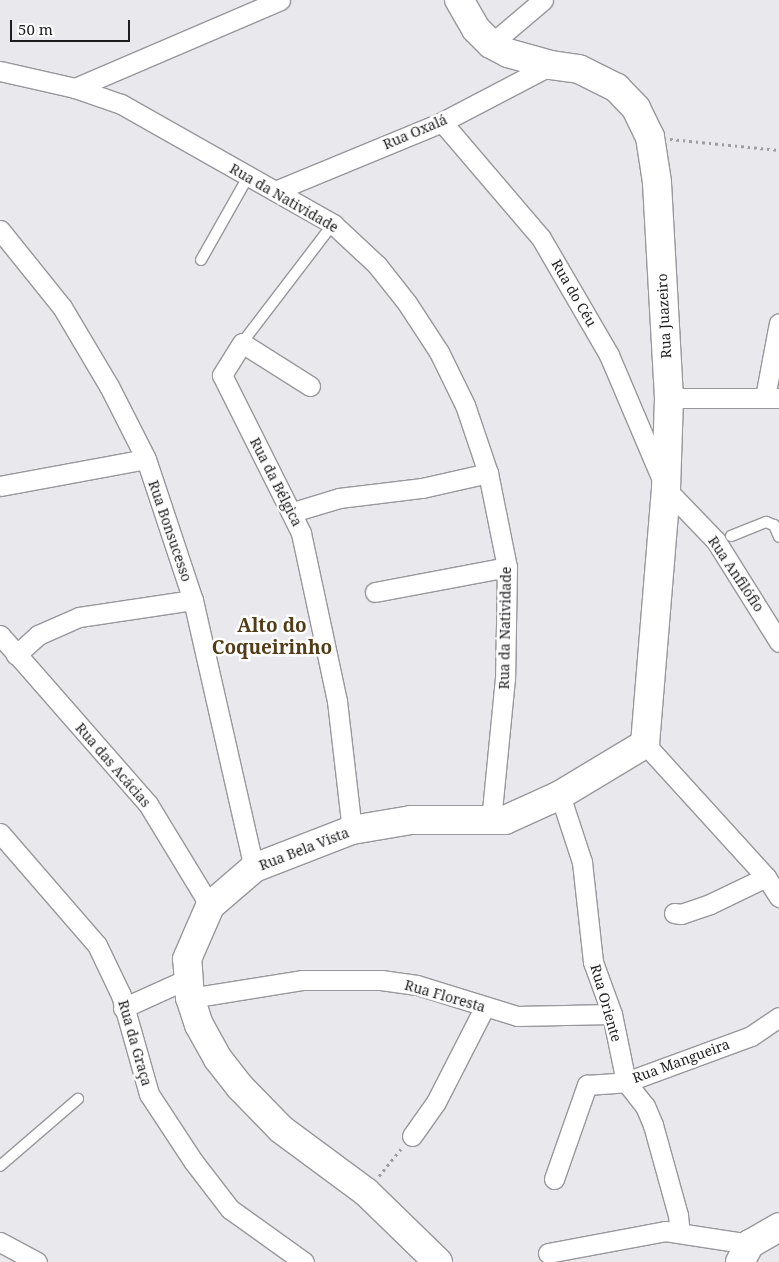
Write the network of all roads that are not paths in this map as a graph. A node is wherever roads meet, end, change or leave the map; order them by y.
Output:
1 (280, 0) edge
2 (459, 0) edge
3 (543, 0) edge
4 (249, 5) edge
5 (491, 44) junction
6 (551, 65) junction
7 (0, 71) edge
8 (75, 88) junction
9 (442, 122) junction
10 (248, 177) junction
11 (275, 191) junction
12 (333, 224) junction
13 (0, 230) edge
14 (201, 260) dead end
15 (779, 323) edge
16 (242, 343) junction
17 (310, 386) dead end
18 (669, 398) junction
19 (772, 398) edge
20 (146, 459) junction
21 (488, 473) junction
22 (0, 486) edge
23 (666, 489) junction
24 (294, 512) junction
25 (724, 538) junction
26 (779, 538) edge
27 (507, 567) junction
28 (375, 592) dead end
29 (193, 600) junction
30 (0, 634) edge
31 (779, 642) edge
32 (16, 655) junction
33 (645, 744) junction
34 (560, 795) junction
35 (491, 821) junction
36 (352, 830) junction
37 (0, 833) edge
38 (254, 868) junction
39 (766, 877) junction
40 (779, 897) edge
41 (210, 906) junction
42 (674, 913) dead end
43 (189, 988) junction
44 (124, 1008) junction
45 (484, 1008) junction
46 (612, 1014) junction
47 (779, 1017) edge
48 (626, 1082) junction
49 (78, 1099) dead end
50 (412, 1136) road end
51 (0, 1166) edge
52 (554, 1179) dead end
53 (779, 1226) edge
54 (680, 1233) junction
55 (0, 1242) edge
56 (548, 1253) dead end
57 (745, 1253) edge
58 (37, 1262) edge
59 (304, 1262) edge
60 (438, 1262) edge

1 - 4 street
2 - 5 main road, Rua Juazeiro
3 - 5 street
4 - 8 street
5 - 6 main road, Rua Juazeiro
6 - 9 street, Rua Oxalá
6 - 18 main road, Rua Juazeiro
7 - 8 street, Rua da Natividade
8 - 10 street, Rua da Natividade
9 - 11 street, Rua Oxalá
9 - 23 street, Rua do Céu
10 - 11 street, Rua da Natividade
10 - 14 lane
11 - 12 street, Rua da Natividade
12 - 16 lane
12 - 21 street, Rua da Natividade
13 - 20 street, Rua Bonsucesso
15 - 19 street
16 - 17 street
16 - 24 street, Rua da Bélgica
18 - 19 street
18 - 23 main road, Rua Juazeiro
20 - 22 street
20 - 29 street, Rua Bonsucesso
21 - 24 street
21 - 27 street, Rua da Natividade
23 - 25 street, Rua Anfilófio
23 - 33 main road, Rua Juazeiro
24 - 36 street, Rua da Bélgica
25 - 26 lane
25 - 31 street, Rua Anfilófio
27 - 28 street
27 - 35 street, Rua da Natividade
29 - 32 street
29 - 38 street, Rua Bonsucesso
30 - 32 street, Rua das Acácias
32 - 41 street, Rua das Acácias
33 - 34 main road, Rua Bela Vista
33 - 39 street
34 - 35 main road, Rua Bela Vista
34 - 46 street, Rua Oriente
35 - 36 main road, Rua Bela Vista
36 - 38 main road, Rua Bela Vista
37 - 44 street, Rua da Graça
38 - 41 main road, Rua Bela Vista
39 - 40 street
39 - 42 street
41 - 43 main road, Rua Bela Vista
43 - 44 street, Rua Floresta
43 - 45 street, Rua Floresta
43 - 60 main road, Rua Bela Vista
44 - 59 street, Rua da Graça
45 - 46 street, Rua Floresta
45 - 50 street
46 - 48 street, Rua Oriente
47 - 48 street, Rua Mangueira
48 - 52 street, Rua Mangueira
48 - 54 street, Rua Oriente
49 - 51 lane
53 - 57 main road
54 - 56 street
54 - 57 street
55 - 58 street

